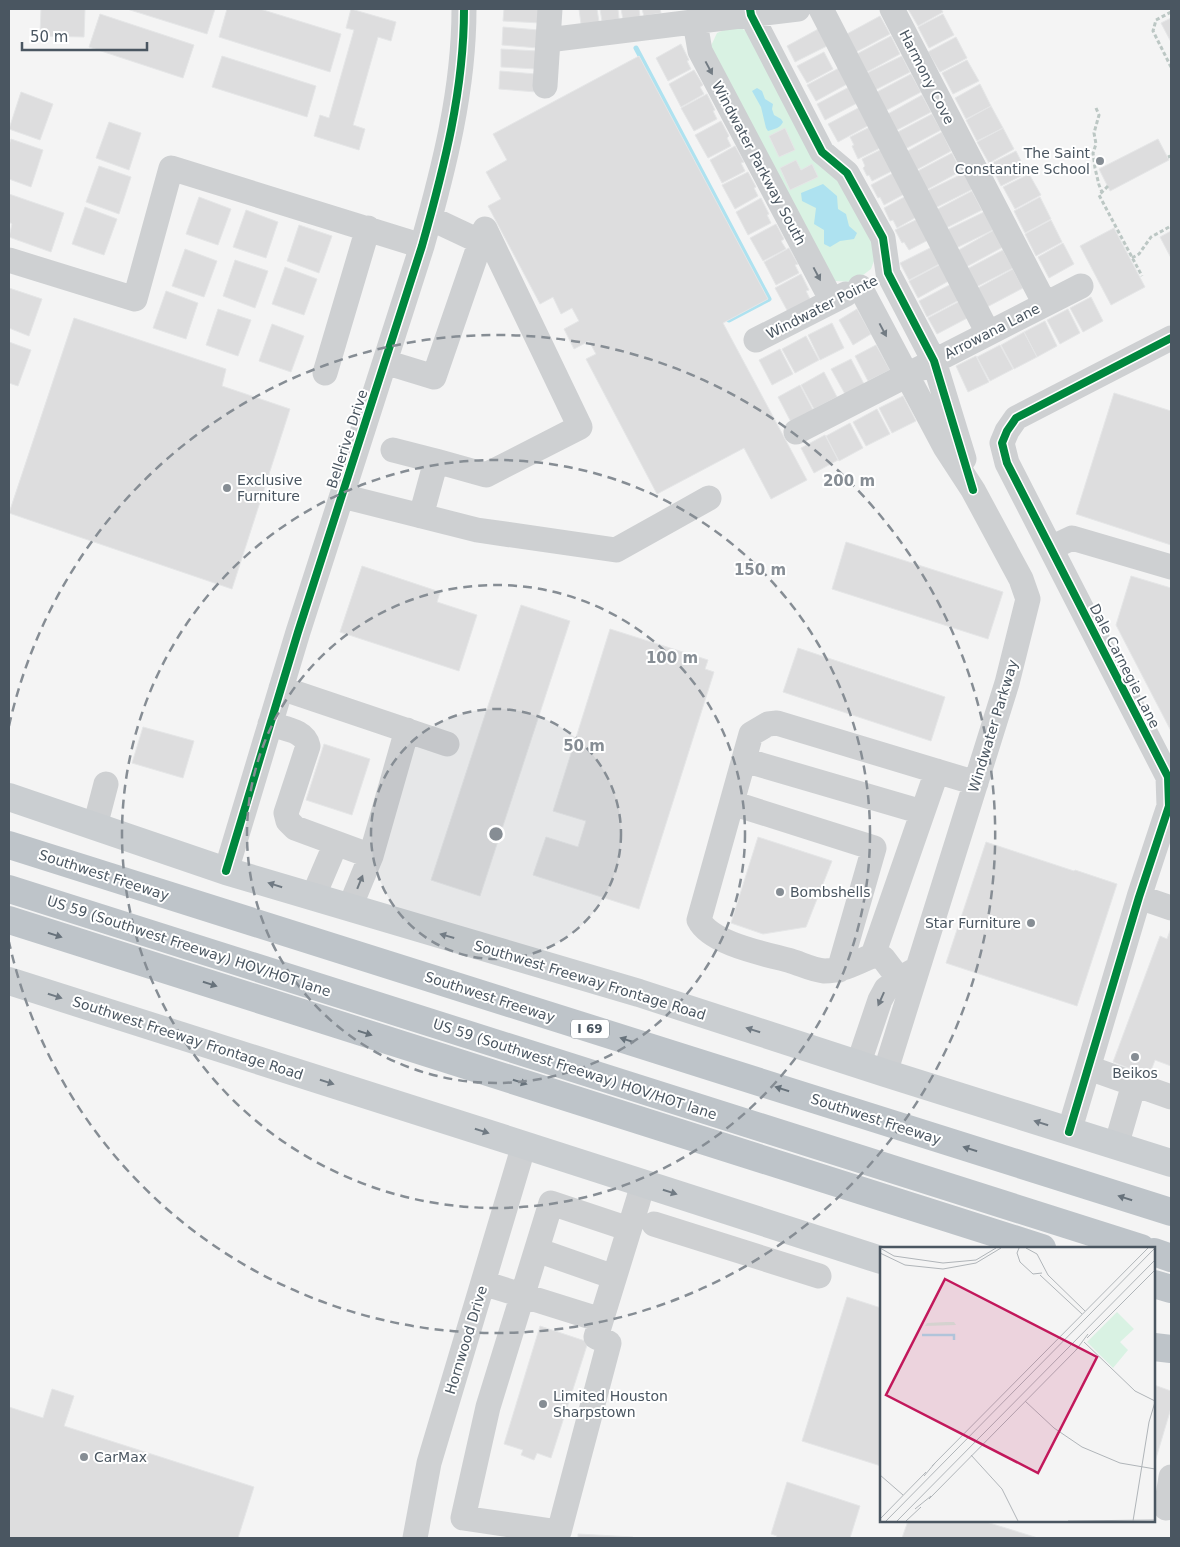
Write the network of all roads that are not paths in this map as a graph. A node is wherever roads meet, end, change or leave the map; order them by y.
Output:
1 (464, 9) edge
2 (550, 9) edge
3 (798, 9) edge
4 (821, 9) edge
5 (892, 9) edge
6 (751, 12) edge
7 (726, 13) edge
8 (695, 22) junction
9 (548, 40) junction
10 (545, 86) dead end
11 (430, 218) junction
12 (368, 228) junction
13 (481, 242) junction
14 (422, 246) junction
15 (9, 260) edge
16 (888, 273) junction
17 (1081, 286) dead end
18 (860, 287) junction
19 (832, 302) junction
20 (1045, 304) junction
21 (988, 333) junction
22 (1171, 338) edge
23 (756, 340) dead end
24 (934, 361) junction
25 (384, 362) junction
26 (325, 373) dead end
27 (906, 375) junction
28 (796, 432) dead end
29 (393, 450) dead end
30 (436, 461) junction
31 (973, 490) junction
32 (342, 496) junction
33 (709, 498) dead end
34 (421, 516) junction
35 (1051, 548) junction
36 (1171, 567) edge
37 (281, 688) junction
38 (270, 724) junction
39 (407, 730) junction
40 (447, 744) dead end
41 (744, 760) junction
42 (937, 771) junction
43 (976, 783) junction
44 (106, 784) dead end
45 (9, 797) edge
46 (732, 803) junction
47 (922, 812) junction
48 (95, 826) junction
49 (336, 843) junction
50 (9, 845) edge
51 (371, 856) junction
52 (226, 871) junction
53 (9, 889) edge
54 (313, 897) junction
55 (1139, 897) junction
56 (350, 907) junction
57 (1171, 908) edge
58 (9, 920) edge
59 (873, 955) junction
60 (839, 970) junction
61 (908, 974) junction
62 (9, 982) edge
63 (858, 1065) junction
64 (1089, 1068) junction
65 (885, 1074) junction
66 (1134, 1084) junction
67 (1171, 1097) edge
68 (1069, 1132) junction
69 (524, 1144) junction
70 (1116, 1146) junction
71 (1171, 1163) edge
72 (643, 1183) junction
73 (1171, 1212) edge
74 (654, 1224) dead end
75 (629, 1229) junction
76 (1039, 1247) edge
77 (1138, 1247) edge
78 (537, 1250) junction
79 (1155, 1252) edge
80 (1171, 1258) edge
81 (880, 1260) edge
82 (819, 1276) dead end
83 (614, 1277) junction
84 (483, 1282) junction
85 (1155, 1284) edge
86 (1171, 1289) edge
87 (522, 1295) junction
88 (601, 1320) junction
89 (1155, 1348) edge
90 (1155, 1348) edge
91 (1171, 1350) edge
92 (1171, 1354) edge
93 (1171, 1477) edge
94 (1164, 1509) edge
95 (416, 1538) edge

1 - 11 street, Bellerive Drive
2 - 9 street
3 - 6 street
4 - 21 street
5 - 20 street, Harmony Cove
6 - 7 street
6 - 16 street, Windwater Parkway
7 - 8 street
8 - 9 street
8 -> 19 street, Windwater Parkway South
9 - 10 street
11 - 13 street
11 - 14 street, Bellerive Drive
12 - 14 street
12 - 15 street
12 - 26 street
13 - 25 street
13 - 30 street
14 - 25 street, Bellerive Drive
16 - 18 street, Windwater Pointe
16 - 24 street, Windwater Parkway
17 - 20 street, Arrowana Lane
18 - 19 street, Windwater Pointe
18 -> 27 street, Windwater Parkway
19 - 23 street, Windwater Pointe
20 - 21 street, Arrowana Lane
21 - 24 street, Arrowana Lane
22 - 35 street, Dale Carnegie Lane
24 - 27 street, Arrowana Lane
24 - 31 street, Windwater Parkway
25 - 32 street, Bellerive Drive
27 - 28 street, Arrowana Lane
27 - 31 street, Windwater Parkway
29 - 30 street
30 - 34 street
31 - 43 street, Windwater Parkway
32 - 34 street
32 - 37 street, Bellerive Drive
33 - 34 street
35 - 36 street
35 - 55 street, Dale Carnegie Lane
37 - 38 street, Bellerive Drive
37 - 39 street
38 - 49 street
38 - 52 street, Bellerive Drive
39 - 40 street
39 - 51 street
41 - 42 street
41 - 46 street
41 - 47 street
42 - 43 street
42 - 47 street
43 - 61 street, Windwater Parkway
44 - 48 street
45 - 48 main road, Southwest Freeway Frontage Road
46 - 60 street
46 - 60 street
47 - 59 street
48 - 52 main road, Southwest Freeway Frontage Road
49 - 51 street
49 - 54 street
73 -> 50 highway, Southwest Freeway / I 69
56 -> 51 street
54 -> 52 main road, Southwest Freeway Frontage Road
53 - 77 highway, US 59 (Southwest Freeway) HOV/HOT lane
54 - 56 main road, Southwest Freeway Frontage Road
55 - 57 street
55 - 64 street, Dale Carnegie Lane
63 -> 56 main road, Southwest Freeway Frontage Road
58 -> 76 highway
59 - 60 street
59 - 61 street
61 -> 63 street, Windwater Parkway
61 - 65 street, Windwater Parkway
62 -> 69 main road, Southwest Freeway Frontage Road
63 - 65 main road, Southwest Freeway Frontage Road
64 - 66 street
64 - 68 street, Dale Carnegie Lane
68 -> 65 main road, Southwest Freeway Frontage Road
66 - 67 street
66 - 70 street
68 - 70 main road, Southwest Freeway Frontage Road
69 - 72 main road, Southwest Freeway Frontage Road
69 - 84 street, Hornwood Drive
70 - 71 main road, Southwest Freeway Frontage Road
72 - 75 street
72 -> 81 main road, Southwest Freeway Frontage Road
74 - 82 street
75 - 78 street
75 - 83 street
78 - 83 street
78 - 87 street
79 - 80 highway
83 - 88 street
84 - 87 street
84 - 95 street, Hornwood Drive
85 - 86 highway
87 - 88 street
87 - 88 street
89 - 91 highway
90 - 92 main road
93 - 94 street

